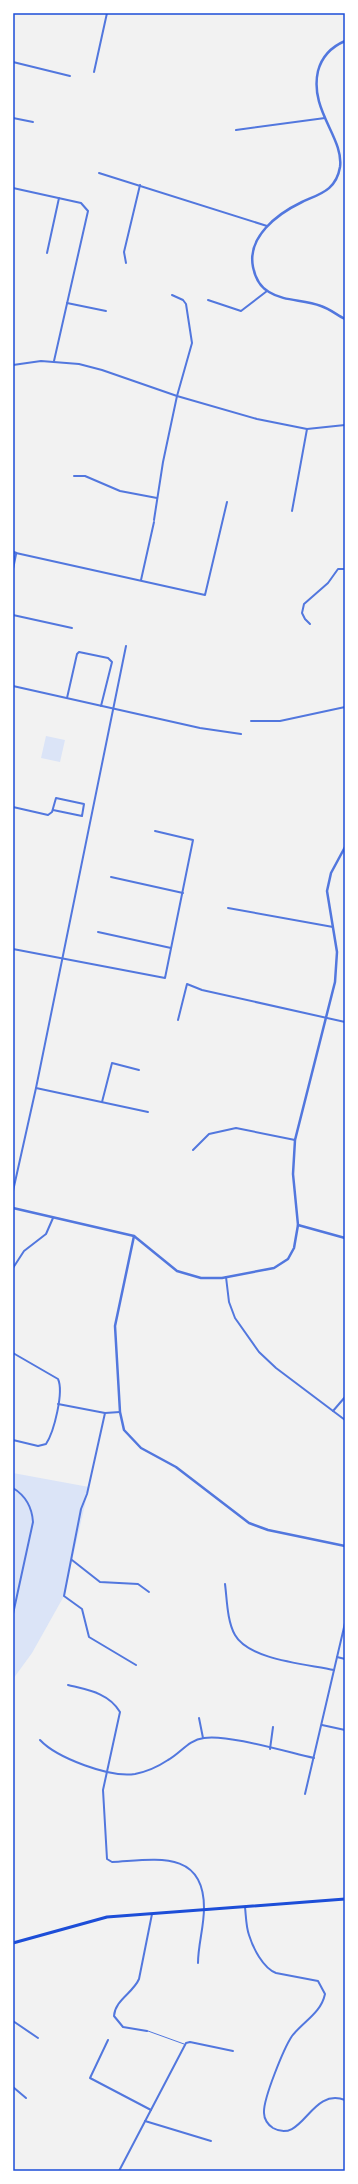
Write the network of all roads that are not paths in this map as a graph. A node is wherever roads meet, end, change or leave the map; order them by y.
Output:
1 (107, 13) edge
2 (345, 41) edge
3 (13, 62) edge
4 (94, 72) dead end
5 (70, 76) dead end
6 (13, 118) edge
7 (325, 118) junction
8 (33, 122) dead end
9 (236, 130) dead end
10 (99, 172) dead end
11 (140, 185) junction
12 (13, 188) edge
13 (59, 198) junction
14 (267, 226) junction
15 (47, 253) dead end
16 (126, 264) dead end
17 (267, 291) junction
18 (172, 295) dead end
19 (208, 300) dead end
20 (67, 303) junction
21 (106, 311) dead end
22 (345, 319) edge
23 (54, 361) junction
24 (13, 365) edge
25 (177, 396) junction
26 (345, 425) edge
27 (307, 429) junction
28 (74, 476) dead end
29 (158, 498) junction
30 (227, 502) dead end
31 (292, 511) dead end
32 (15, 552) edge
33 (13, 568) edge
34 (345, 569) edge
35 (142, 580) junction
36 (13, 615) edge
37 (310, 624) dead end
38 (72, 628) dead end
39 (126, 646) dead end
40 (13, 686) edge
41 (67, 698) junction
42 (101, 706) junction
43 (345, 707) edge
44 (113, 708) junction
45 (251, 721) dead end
46 (241, 734) dead end
47 (13, 801) edge
48 (53, 810) junction
49 (155, 831) dead end
50 (345, 847) edge
51 (111, 877) dead end
52 (183, 893) junction
53 (228, 908) dead end
54 (333, 927) junction
55 (98, 932) dead end
56 (171, 948) junction
57 (13, 949) edge
58 (63, 960) junction
59 (326, 1018) junction
60 (178, 1020) dead end
61 (345, 1022) edge
62 (139, 1070) dead end
63 (36, 1088) junction
64 (102, 1102) junction
65 (148, 1112) dead end
66 (295, 1140) junction
67 (194, 1150) dead end
68 (13, 1191) edge
69 (13, 1208) edge
70 (53, 1218) junction
71 (298, 1225) junction
72 (134, 1236) junction
73 (345, 1238) edge
74 (13, 1268) edge
75 (226, 1277) junction
76 (13, 1353) edge
77 (345, 1397) edge
78 (58, 1404) junction
79 (332, 1411) junction
80 (120, 1412) junction
81 (105, 1413) junction
82 (345, 1420) edge
83 (13, 1440) edge
84 (13, 1488) edge
85 (345, 1546) edge
86 (72, 1560) junction
87 (225, 1584) dead end
88 (149, 1592) dead end
89 (13, 1614) edge
90 (345, 1622) edge
91 (337, 1657) junction
92 (345, 1659) edge
93 (136, 1665) dead end
94 (334, 1670) junction
95 (68, 1685) dead end
96 (199, 1718) dead end
97 (322, 1725) junction
98 (273, 1727) dead end
99 (345, 1730) edge
100 (203, 1738) junction
101 (40, 1740) dead end
102 (270, 1749) junction
103 (314, 1758) junction
104 (107, 1771) junction
105 (305, 1794) dead end
106 (345, 1899) edge
107 (245, 1906) junction
108 (204, 1909) junction
109 (152, 1913) junction
110 (13, 1943) edge
111 (198, 1963) dead end
112 (13, 2021) edge
113 (147, 2031) joint
114 (38, 2038) dead end
115 (108, 2040) dead end
116 (185, 2044) junction
117 (233, 2051) dead end
118 (13, 2087) edge
119 (26, 2098) dead end
120 (345, 2100) edge
121 (151, 2110) junction
122 (145, 2121) junction
123 (210, 2141) dead end
124 (119, 2171) edge

1 - 4 street
2 - 7 street
3 - 5 street
6 - 8 street
7 - 9 street
7 - 14 street
10 - 11 street
11 - 14 street
11 - 16 street
12 - 13 street
13 - 15 street
13 - 20 street
14 - 17 street
17 - 19 street
17 - 22 street
18 - 25 street
20 - 21 street
20 - 23 street
23 - 24 street
23 - 25 street
25 - 27 street
25 - 29 street
26 - 27 street
27 - 31 street
28 - 29 street
29 - 35 street
30 - 35 street
32 - 33 street
32 - 35 street
34 - 37 street
36 - 38 street
39 - 44 street
40 - 41 street
41 - 42 street
41 - 42 street
42 - 44 street
43 - 45 street
44 - 46 street
44 - 58 street
47 - 48 street
48 - 48 street
49 - 52 street
50 - 54 street
51 - 52 street
52 - 56 street
53 - 54 street
54 - 59 street
55 - 56 street
56 - 58 street
57 - 58 street
58 - 63 street
59 - 60 street
59 - 61 street
59 - 66 street
62 - 64 street
63 - 64 street
63 - 68 street
64 - 65 street
66 - 67 street
66 - 71 street
69 - 70 street
70 - 72 street
70 - 74 street
71 - 73 street
71 - 75 street
72 - 75 street
72 - 80 street
75 - 79 street
76 - 78 street
77 - 79 street
78 - 81 street
78 - 83 street
79 - 82 street
80 - 81 street
80 - 85 street
81 - 86 street
84 - 89 street
86 - 88 street
86 - 93 street
87 - 94 street
90 - 91 street
91 - 92 street
91 - 94 street
94 - 97 street
95 - 104 street
96 - 100 street
97 - 99 street
97 - 103 street
98 - 102 street
100 - 102 street
100 - 104 street
101 - 104 street
102 - 103 street
103 - 105 street
104 - 108 street
106 - 107 main road
107 - 108 main road
107 - 120 street
108 - 109 main road
108 - 111 street
109 - 110 main road
109 - 113 street
112 - 114 street
113 - 116 lane
115 - 121 street
116 - 117 street
116 - 121 street
118 - 119 street
121 - 122 street
122 - 123 street
122 - 124 street

